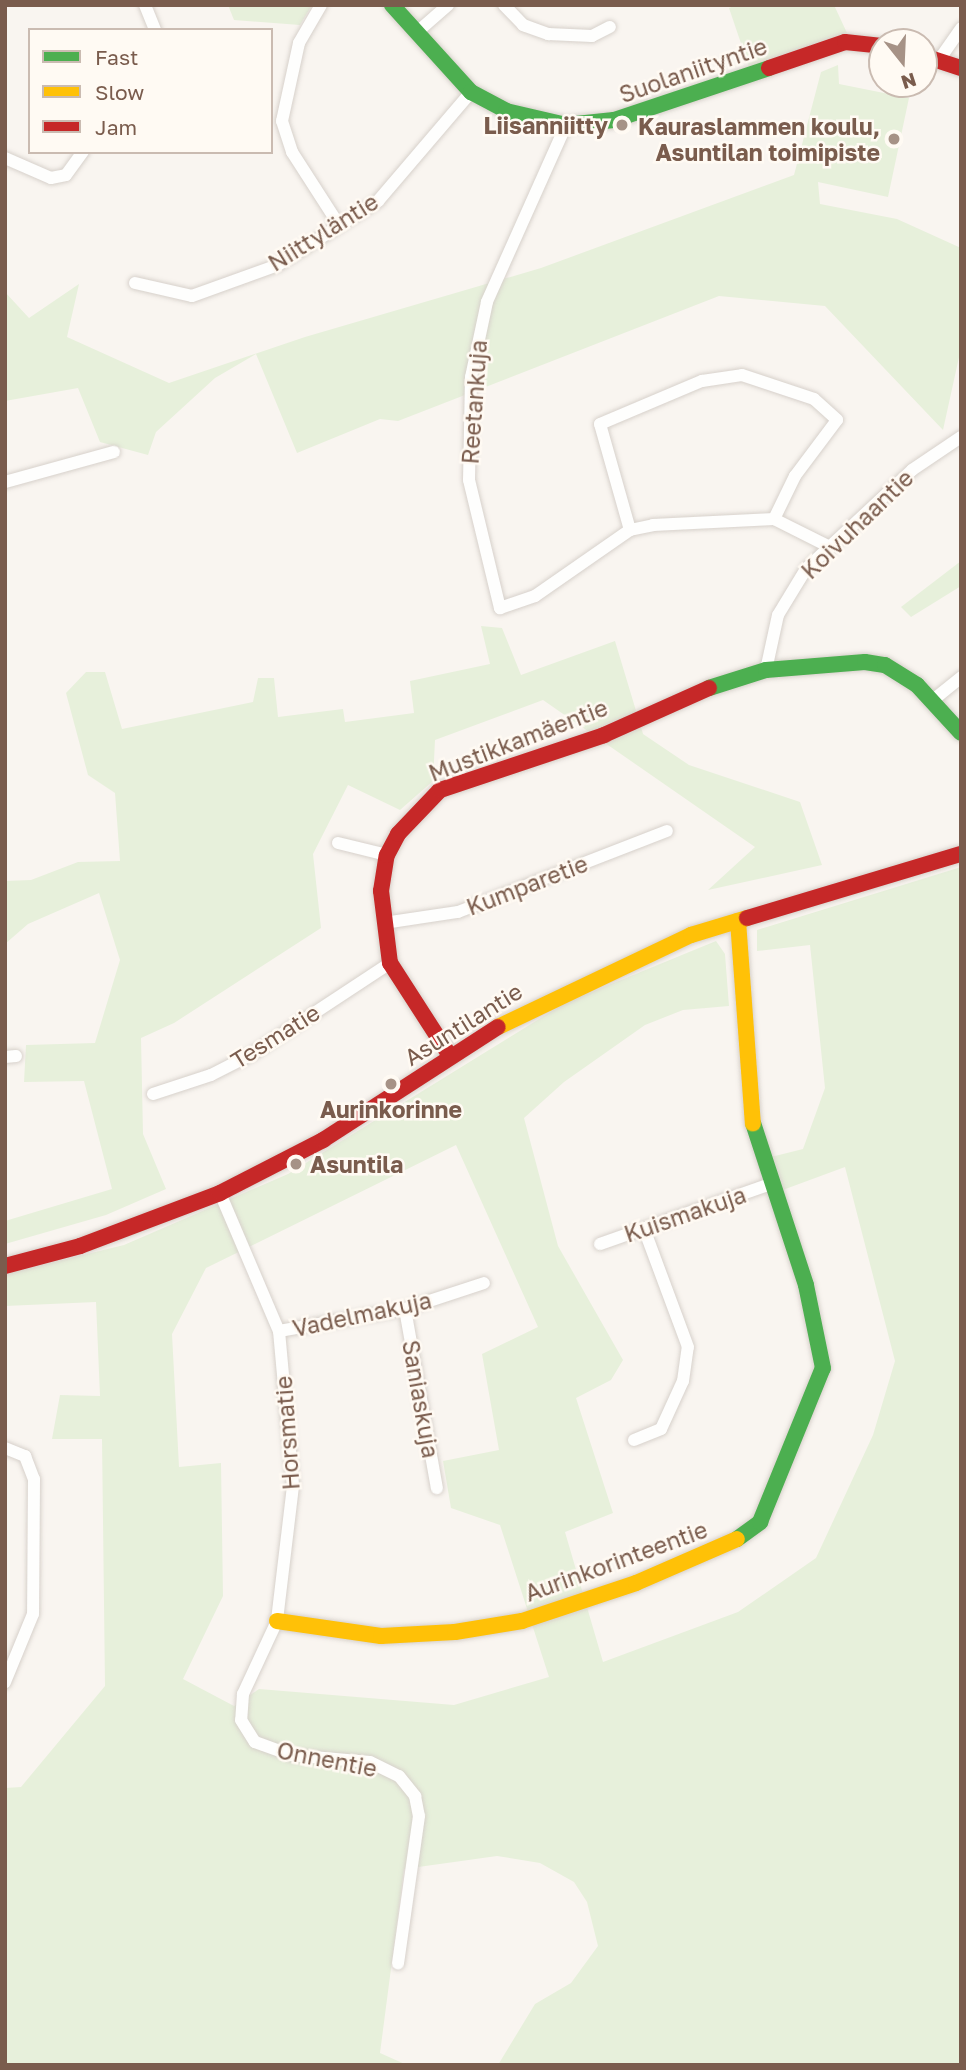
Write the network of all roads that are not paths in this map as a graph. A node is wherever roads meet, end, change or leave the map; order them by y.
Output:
1 (145, 5) edge
2 (321, 5) edge
3 (392, 5) edge
4 (448, 5) edge
5 (504, 5) edge
6 (610, 27) dead end
7 (154, 28) edge
8 (961, 28) edge
9 (416, 33) junction
10 (868, 44) edge
11 (938, 52) edge
12 (938, 60) edge
13 (961, 68) edge
14 (471, 92) junction
15 (566, 125) junction
16 (82, 154) edge
17 (5, 158) edge
18 (339, 225) junction
19 (135, 283) dead end
20 (961, 436) edge
21 (114, 452) dead end
22 (5, 482) edge
23 (774, 519) junction
24 (630, 530) junction
25 (828, 546) junction
26 (766, 670) junction
27 (961, 677) edge
28 (933, 700) junction
29 (961, 733) edge
30 (667, 831) dead end
31 (338, 843) dead end
32 (961, 854) edge
33 (387, 855) junction
34 (738, 921) junction
35 (384, 923) junction
36 (390, 963) junction
37 (450, 1056) junction
38 (153, 1094) dead end
39 (770, 1184) junction
40 (220, 1193) junction
41 (644, 1229) junction
42 (600, 1244) dead end
43 (5, 1266) edge
44 (484, 1283) dead end
45 (405, 1309) junction
46 (279, 1331) junction
47 (634, 1440) dead end
48 (5, 1448) edge
49 (437, 1488) dead end
50 (278, 1621) junction
51 (249, 1677) joint
52 (5, 1682) edge
53 (398, 1964) dead end

1 - 7 street
2 - 18 street
3 - 9 street, Suolaniityntie
4 - 9 street
5 - 6 street
8 - 11 street
9 - 14 street, Suolaniityntie
10 - 15 street, Suolaniityntie
12 - 13 street
14 - 15 street, Suolaniityntie
14 - 18 street, Niittyläntie
15 - 24 street, Reetankuja
16 - 17 street
18 - 19 street, Niittyläntie
20 - 25 street, Koivuhaantie
21 - 22 street
23 - 24 street
23 - 24 street
23 - 25 street
25 - 26 street, Koivuhaantie
26 - 28 street, Mustikkamäentie
26 - 33 street, Mustikkamäentie
27 - 28 street
28 - 29 street, Mustikkamäentie
30 - 35 street, Kumparetie
31 - 33 street
32 - 34 street, Asuntilantie
33 - 35 street, Mustikkamäentie
34 - 37 street, Asuntilantie
34 - 39 street, Aurinkorinteentie
35 - 36 street, Mustikkamäentie
36 - 37 street, Mustikkamäentie
36 - 38 street, Tesmatie
37 - 40 street, Asuntilantie
39 - 41 street, Kuismakuja
39 - 50 street, Aurinkorinteentie
40 - 43 street, Asuntilantie
40 - 46 street, Horsmatie
41 - 42 street, Kuismakuja
41 - 47 street
44 - 45 street, Vadelmakuja
45 - 46 street, Vadelmakuja
45 - 49 street, Saniaskuja
46 - 50 street, Horsmatie
48 - 52 street
50 - 51 street, Horsmatie
51 - 53 street, Onnentie

